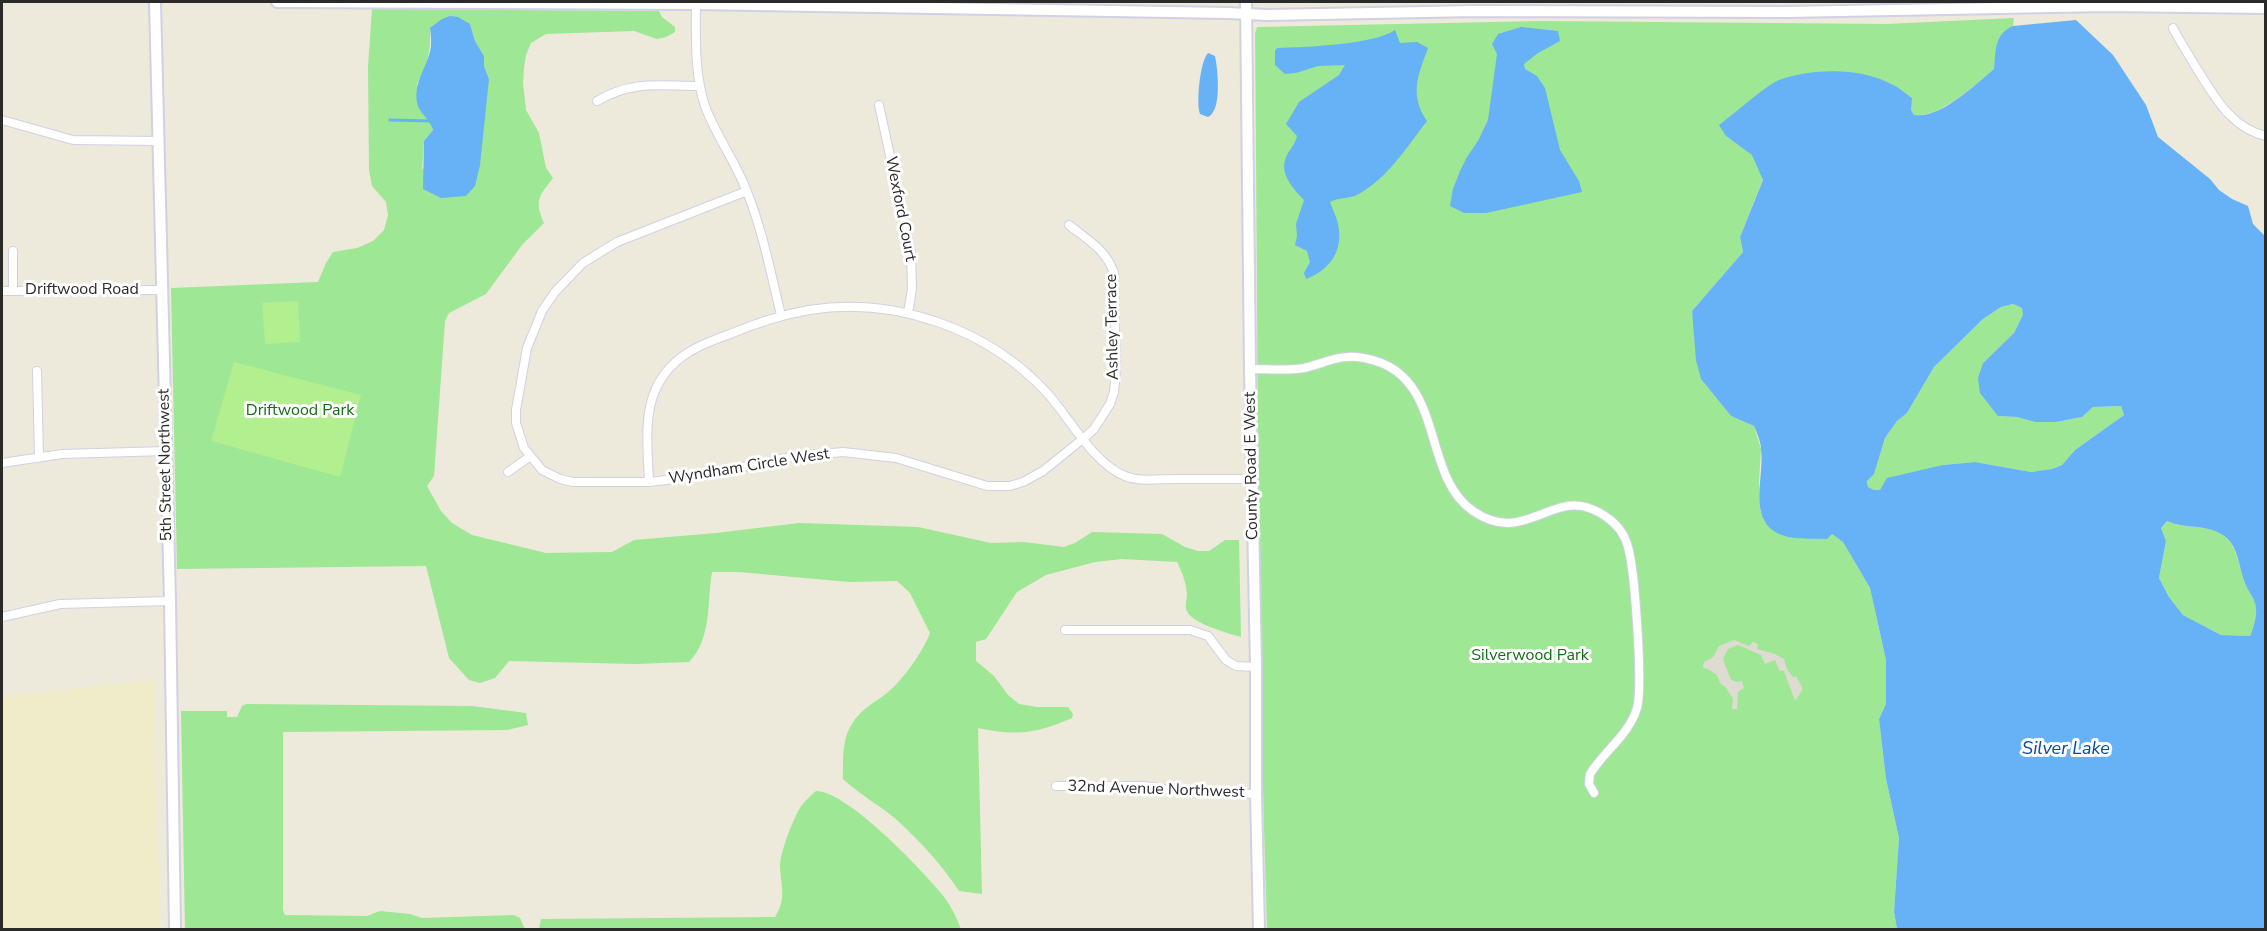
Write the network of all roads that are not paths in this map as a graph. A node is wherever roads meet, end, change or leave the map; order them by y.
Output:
1 (155, 2) edge
2 (277, 2) edge
3 (1246, 2) edge
4 (696, 3) edge
5 (1877, 6) edge
6 (2265, 8) edge
7 (1247, 14) junction
8 (2173, 28) dead end
9 (699, 86) junction
10 (597, 101) dead end
11 (879, 105) dead end
12 (2, 120) edge
13 (2265, 136) edge
14 (159, 141) junction
15 (747, 191) junction
16 (1069, 225) dead end
17 (13, 250) dead end
18 (162, 290) junction
19 (2, 291) edge
20 (13, 291) junction
21 (908, 314) junction
22 (781, 315) junction
23 (1250, 369) junction
24 (37, 371) dead end
25 (1084, 438) junction
26 (166, 451) junction
27 (39, 457) junction
28 (529, 457) junction
29 (2, 463) edge
30 (508, 472) dead end
31 (1251, 479) junction
32 (649, 482) junction
33 (170, 601) junction
34 (2, 618) edge
35 (1065, 630) dead end
36 (1256, 667) junction
37 (1056, 786) dead end
38 (1594, 793) dead end
39 (1256, 794) junction
40 (175, 930) edge
41 (1259, 930) edge

1 - 14 main road, 5th Street Northwest
2 - 4 main road
3 - 7 main road, County Road E West
4 - 7 main road
4 - 9 street
5 - 6 main road
5 - 7 main road
7 - 23 main road, County Road E West
8 - 13 street
9 - 10 street
9 - 15 street
11 - 21 street, Wexford Court
12 - 14 street
14 - 18 main road, 5th Street Northwest
15 - 22 street
15 - 28 street, Wyndham Circle West
16 - 25 street, Ashley Terrace
17 - 20 street
18 - 20 street, Driftwood Road
18 - 26 main road, 5th Street Northwest
19 - 20 street, Driftwood Road
21 - 22 street
21 - 25 street
22 - 32 street
23 - 31 main road, County Road E West
23 - 38 street
24 - 27 street
25 - 31 street
25 - 32 street, Wyndham Circle West
26 - 27 street
26 - 33 main road, 5th Street Northwest
27 - 29 street
28 - 30 street
28 - 32 street, Wyndham Circle West
31 - 36 main road, County Road E West
33 - 34 street
33 - 40 main road, 5th Street Northwest
35 - 36 street
36 - 39 main road, County Road E West
37 - 39 street, 32nd Avenue Northwest
39 - 41 main road, County Road E West

